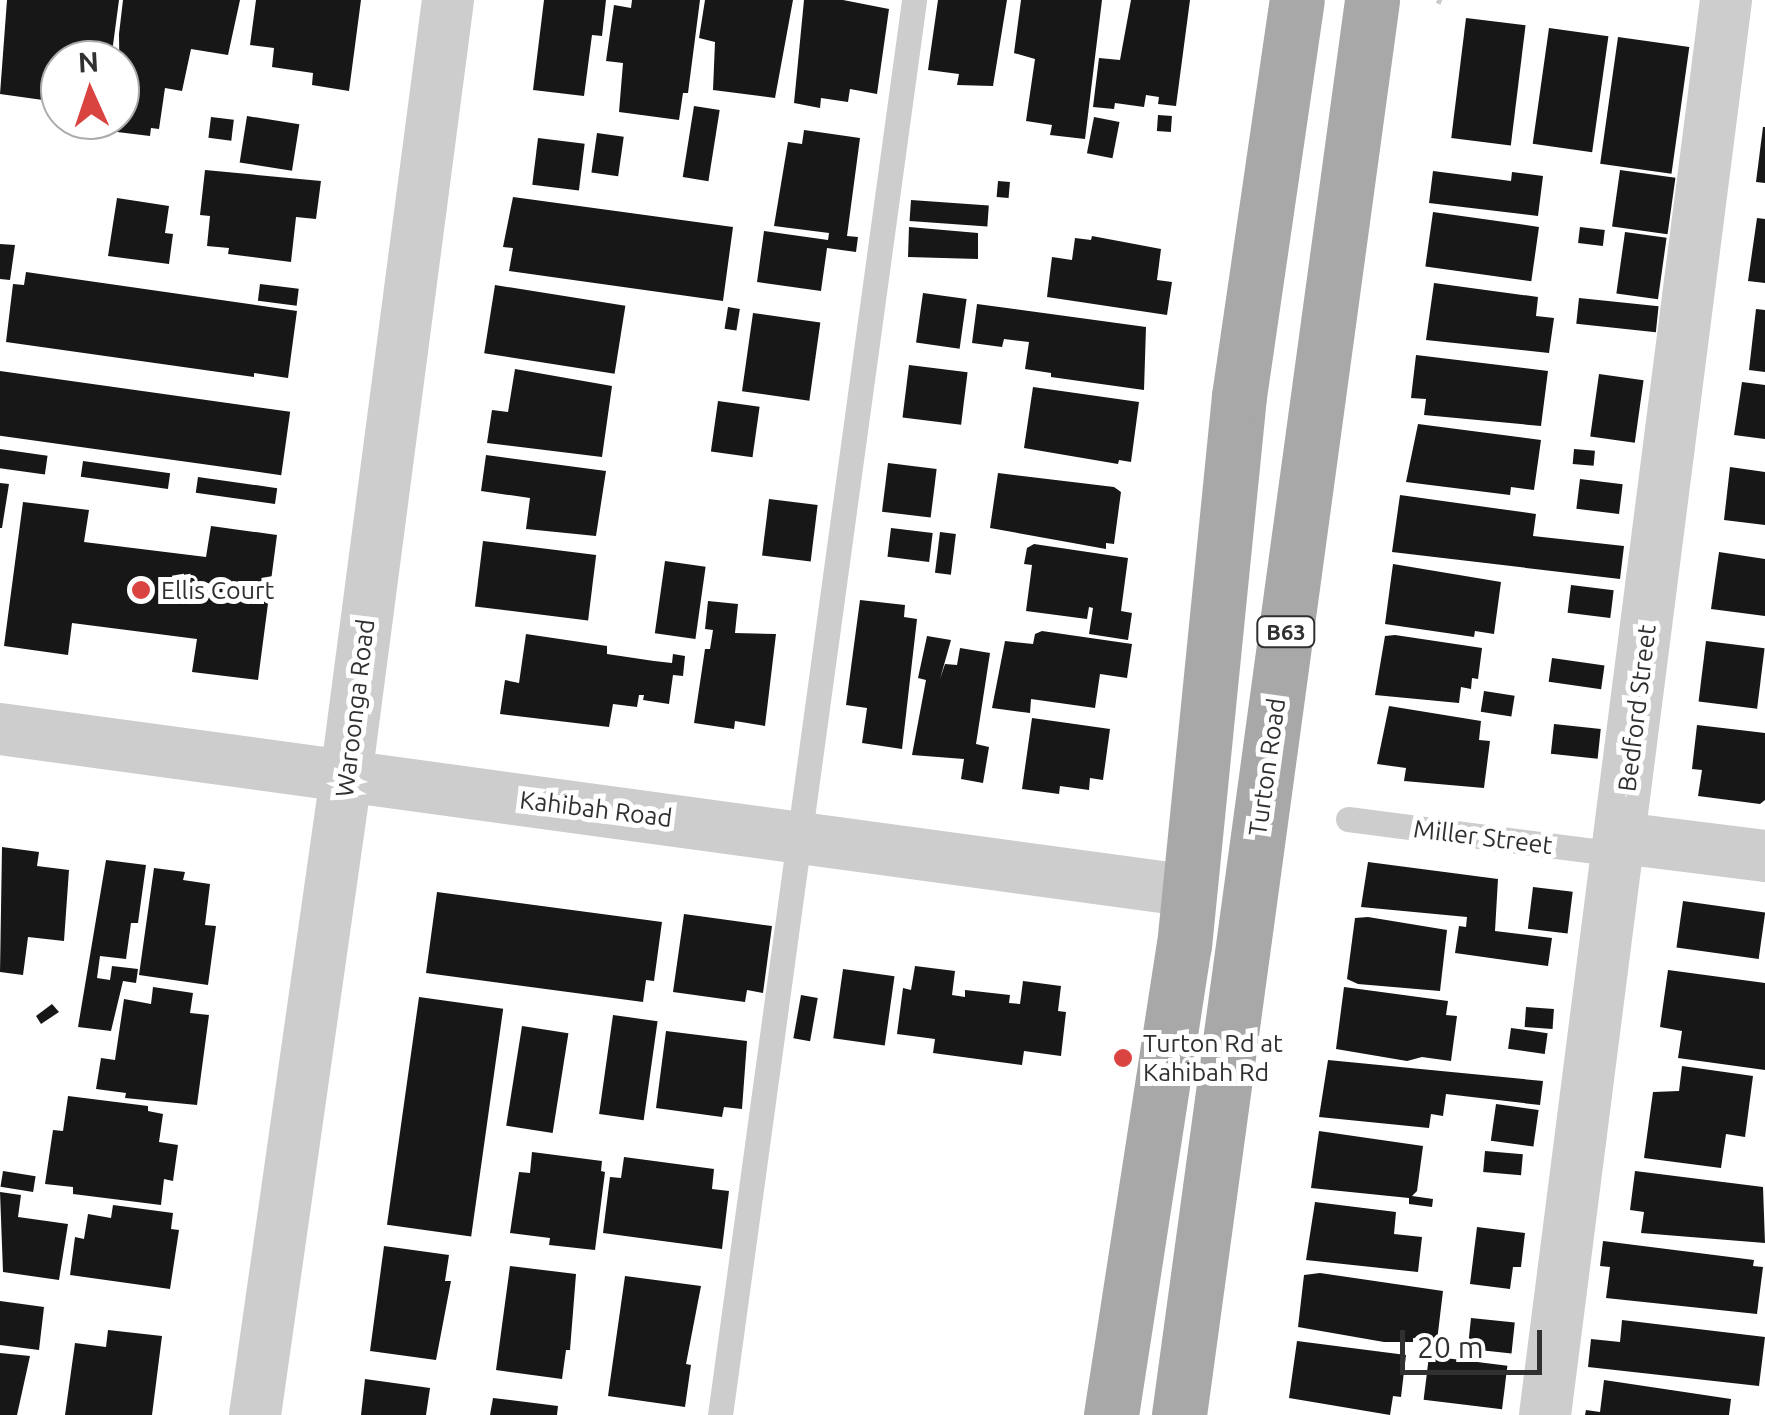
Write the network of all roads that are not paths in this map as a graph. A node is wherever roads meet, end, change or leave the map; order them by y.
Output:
1 (448, 0) edge
2 (914, 0) edge
3 (1297, 0) edge
4 (1372, 0) edge
5 (1726, 0) edge
6 (0, 729) edge
7 (346, 777) junction
8 (1348, 819) dead end
9 (797, 836) junction
10 (1620, 846) junction
11 (1765, 856) edge
12 (1191, 891) junction
13 (255, 1415) edge
14 (720, 1415) edge
15 (1111, 1415) edge
16 (1179, 1415) edge
17 (1545, 1415) edge

1 - 7 street, Waroonga Road
2 - 9 lane
3 - 12 main road
4 - 16 main road, Turton Road / B63
5 - 10 street, Bedford Street
6 - 7 street, Kahibah Road
7 - 9 street, Kahibah Road
7 - 13 street, Waroonga Road
8 - 10 lane, Miller Street
9 - 12 street, Kahibah Road
9 - 14 lane
10 - 11 street, Miller Street
10 - 17 street, Bedford Street
12 - 15 main road

